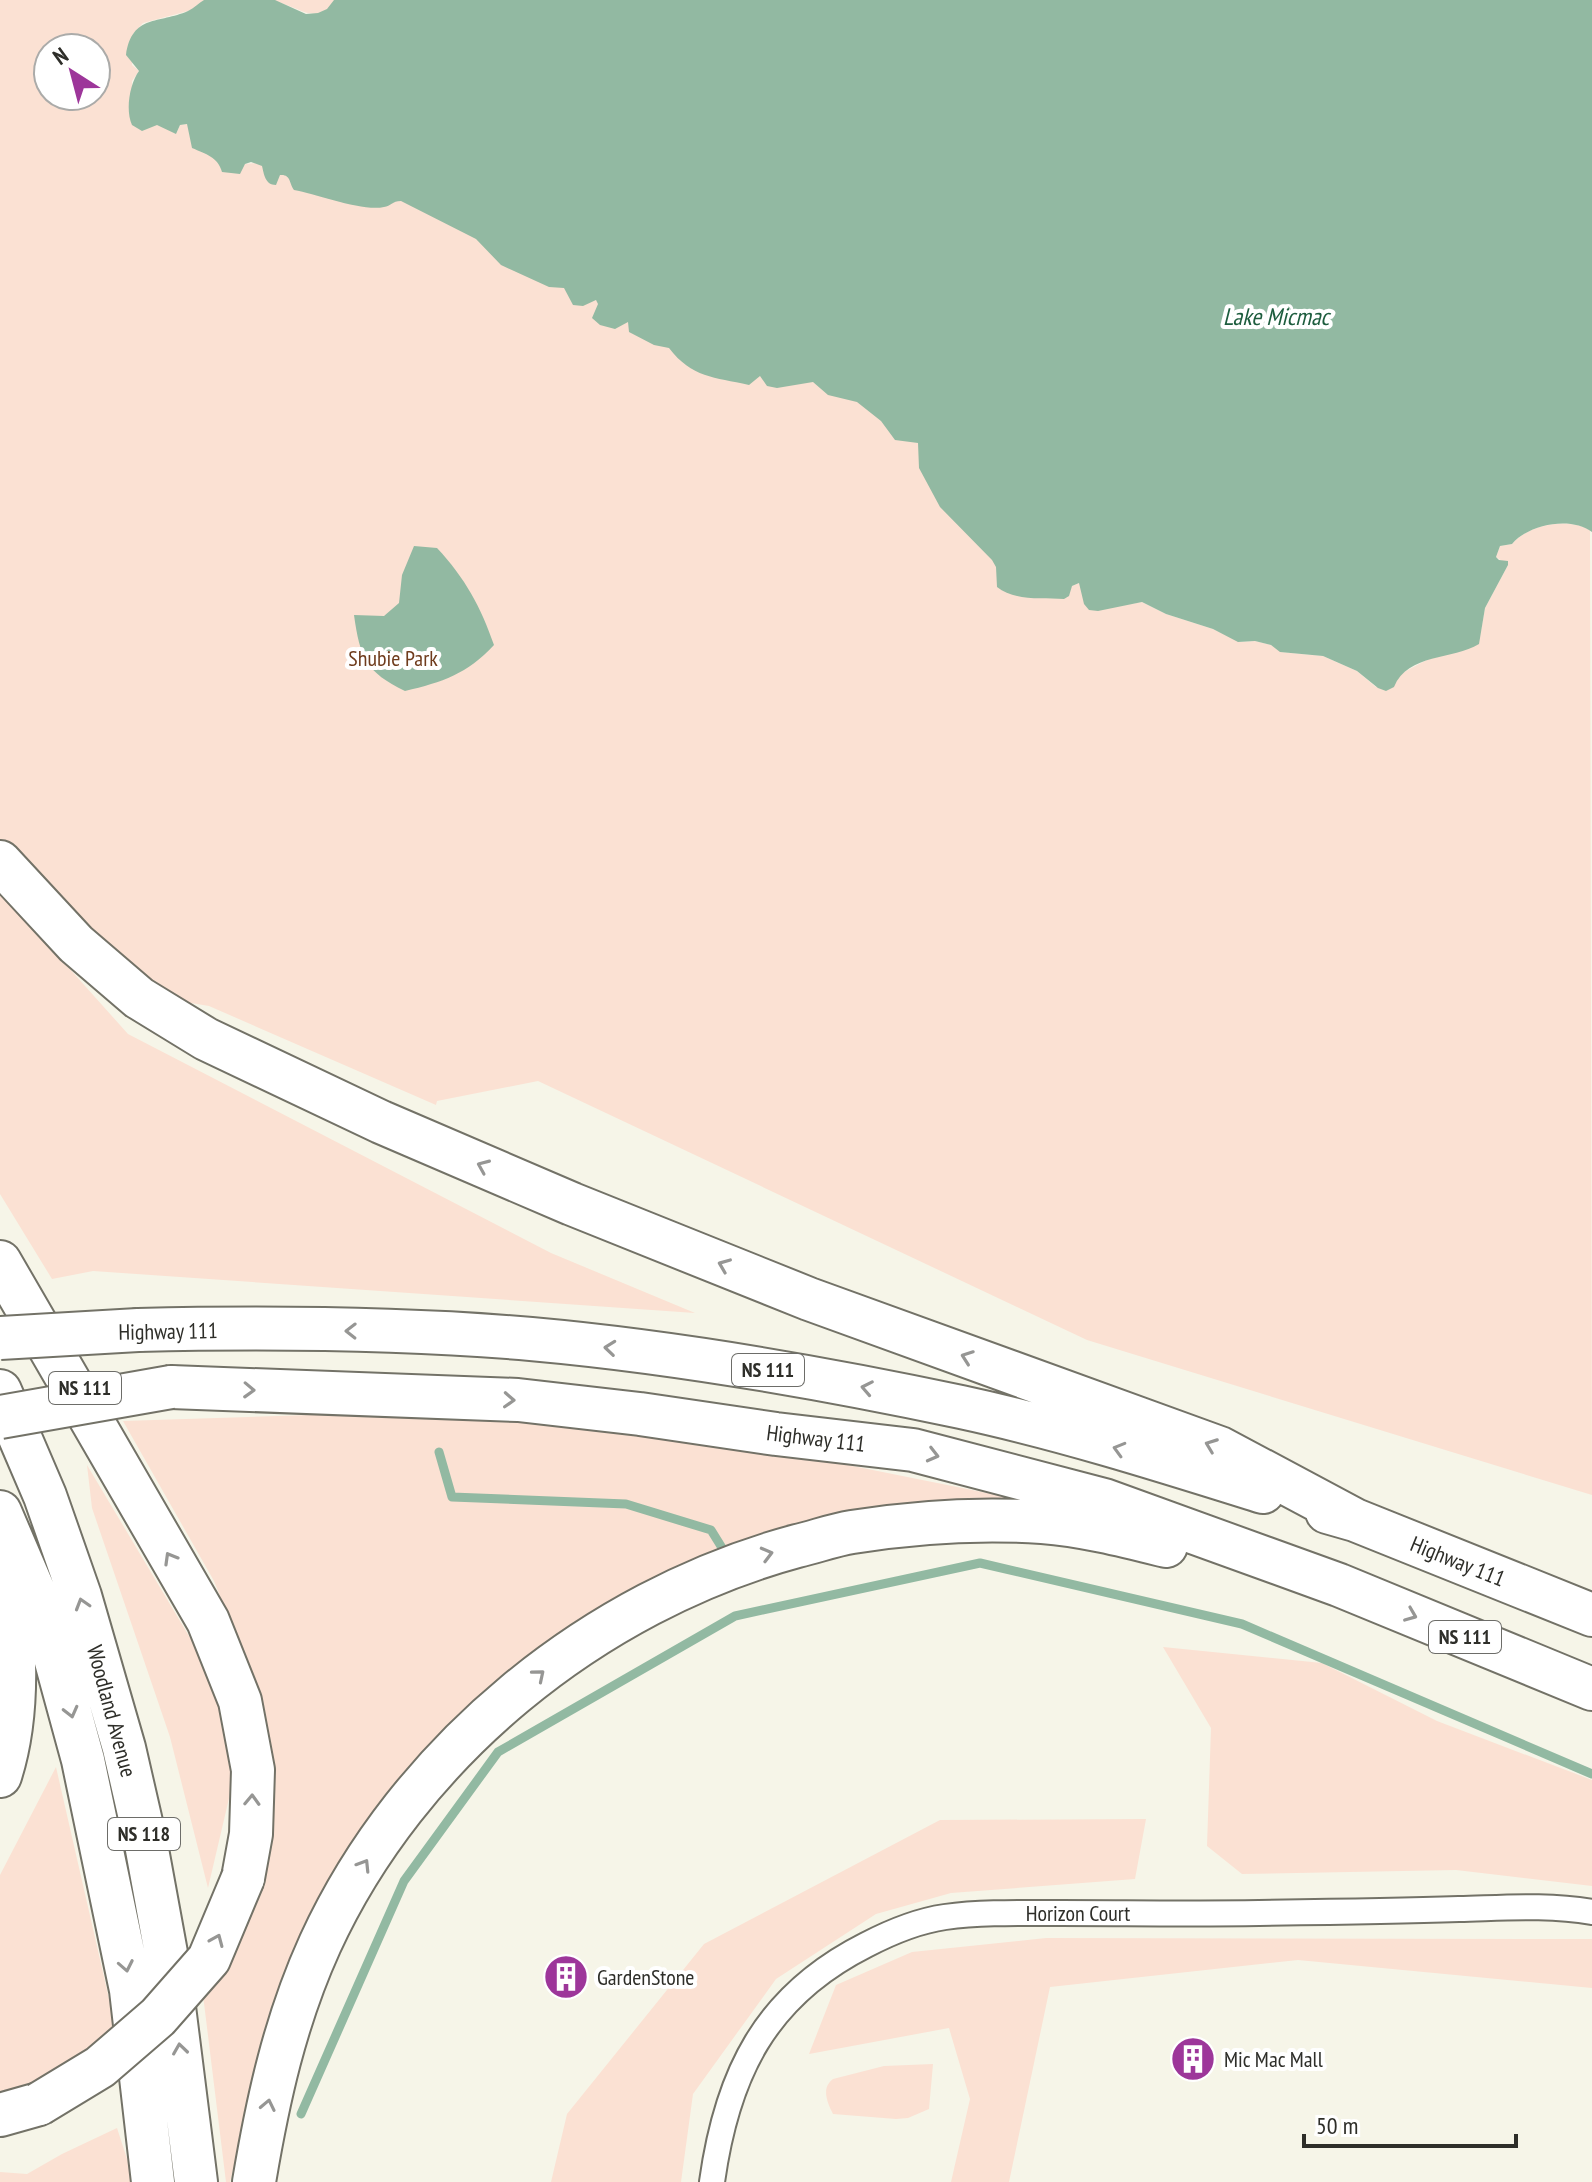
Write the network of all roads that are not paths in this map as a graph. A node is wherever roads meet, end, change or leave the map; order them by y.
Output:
1 (0, 862) edge
2 (0, 1262) edge
3 (0, 1318) edge
4 (147, 1324) junction
5 (0, 1338) edge
6 (171, 1387) junction
7 (0, 1391) edge
8 (10, 1428) edge
9 (0, 1514) edge
10 (1355, 1520) junction
11 (1339, 1585) junction
12 (1592, 1615) edge
13 (1592, 1689) edge
14 (0, 1776) edge
15 (1592, 1912) edge
16 (19, 2109) edge
17 (153, 2182) edge
18 (196, 2182) edge
19 (254, 2182) edge
20 (712, 2182) edge

10 -> 1 highway
16 -> 2 highway, bridge
3 - 4 highway
4 - 5 highway, Highway 111 / NS 111, bridge
10 -> 4 highway, Highway 111 / NS 111
6 - 7 highway, Highway 111 / NS 111, bridge
6 - 8 highway, bridge
6 -> 11 highway, Highway 111 / NS 111
7 - 8 highway, NS 118
18 -> 8 highway, Woodland Avenue / NS 118
9 - 14 highway
9 -> 17 highway, Woodland Avenue / NS 118
10 - 12 highway, Highway 111 / NS 111
11 -> 13 highway, Highway 111 / NS 111
19 -> 11 highway
15 - 20 street, Horizon Court

